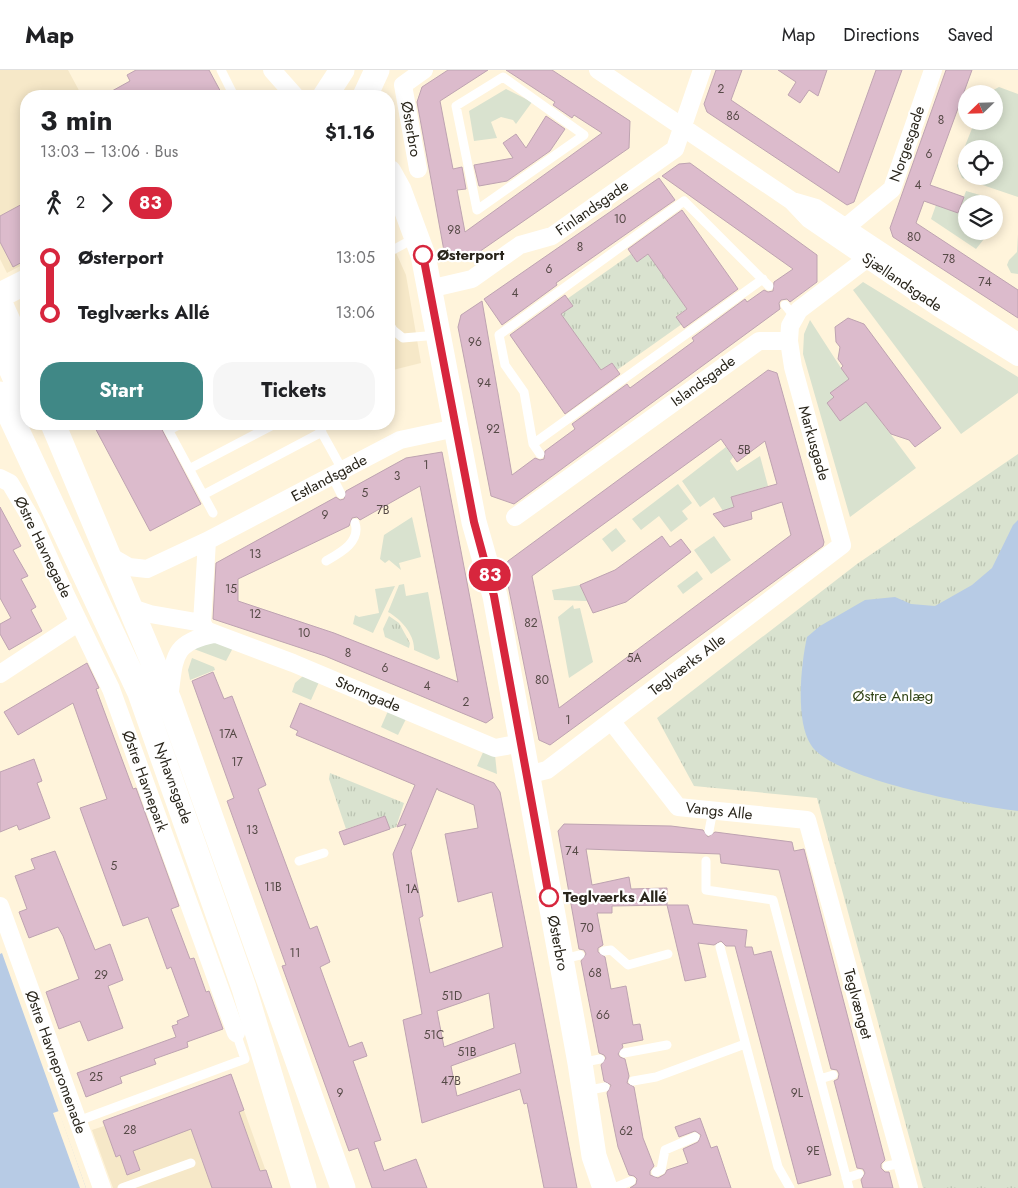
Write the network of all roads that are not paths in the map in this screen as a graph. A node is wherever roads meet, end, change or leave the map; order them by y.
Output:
1 (220, 70) edge
2 (272, 70) edge
3 (342, 70) edge
4 (377, 70) edge
5 (424, 70) edge
6 (598, 70) edge
7 (702, 70) edge
8 (933, 70) edge
9 (231, 90) edge
10 (290, 90) edge
11 (329, 90) edge
12 (368, 90) edge
13 (681, 127) junction
14 (418, 169) dead end
15 (529, 174) joint
16 (395, 180) edge
17 (792, 201) junction
18 (395, 211) edge
19 (845, 228) junction
20 (415, 232) junction
21 (395, 247) edge
22 (873, 254) junction
23 (20, 285) edge
24 (429, 289) junction
25 (0, 295) edge
26 (6, 322) edge
27 (395, 332) edge
28 (438, 335) junction
29 (789, 341) junction
30 (1018, 342) edge
31 (20, 349) edge
32 (1018, 357) edge
33 (20, 378) edge
34 (0, 394) edge
35 (456, 428) junction
36 (40, 430) edge
37 (56, 430) edge
38 (169, 430) edge
39 (264, 430) edge
40 (316, 430) edge
41 (320, 430) edge
42 (533, 444) junction
43 (540, 454) dead end
44 (190, 469) junction
45 (337, 474) junction
46 (0, 478) edge
47 (341, 494) dead end
48 (203, 495) junction
49 (213, 513) dead end
50 (515, 517) dead end
51 (355, 523) dead end
52 (207, 541) junction
53 (842, 545) joint
54 (110, 556) junction
55 (326, 560) dead end
56 (132, 608) junction
57 (79, 622) junction
58 (208, 628) junction
59 (0, 674) edge
60 (169, 700) junction
61 (612, 722) junction
62 (522, 743) junction
63 (527, 775) junction
64 (707, 809) junction
65 (807, 820) joint
66 (709, 831) dead end
67 (324, 853) dead end
68 (299, 861) dead end
69 (706, 861) dead end
70 (0, 906) edge
71 (720, 947) dead end
72 (604, 951) dead end
73 (668, 954) dead end
74 (236, 1032) joint
75 (745, 1044) junction
76 (668, 1045) dead end
77 (265, 1050) junction
78 (624, 1053) dead end
79 (833, 1075) dead end
80 (820, 1079) junction
81 (633, 1081) dead end
82 (78, 1121) junction
83 (695, 1137) dead end
84 (191, 1163) dead end
85 (656, 1172) dead end
86 (859, 1174) dead end
87 (846, 1178) junction
88 (631, 1181) dead end
89 (102, 1188) edge
90 (122, 1188) edge
91 (304, 1188) edge
92 (325, 1188) edge
93 (343, 1188) edge
94 (605, 1188) edge
95 (614, 1188) edge
96 (790, 1188) edge
97 (849, 1188) edge
98 (909, 1188) edge

1 - 9 lane
2 - 10 street
3 - 11 street
4 - 12 street
5 - 14 street, Østerbro
6 - 13 street, Sjællandsgade
7 - 13 street, Finlandsgade
8 - 19 street, Norgesgade
13 - 17 street, Sjællandsgade
13 - 24 street, Finlandsgade
15 - 15 lane
16 - 20 street, Østerbro
17 - 19 street, Sjællandsgade
17 - 22 street, Sjællandsgade
18 - 20 street
19 - 22 street, Sjællandsgade
20 - 21 lane
20 - 24 street, Østerbro
22 - 29 street
22 - 30 street, Sjællandsgade
22 - 32 street, Sjællandsgade
23 - 25 street
24 - 28 street, Østerbro
26 - 31 street
26 - 33 street
27 - 28 lane
28 - 35 street, Østerbro
29 - 50 street, Islandsgade
29 - 53 street, Markusgade
34 - 77 street, Nyhavnsgade
35 - 45 street, Estlandsgade
35 - 62 street, Østerbro
36 - 54 street
37 - 54 street, Nyhavnsgade
38 - 44 lane
39 - 44 lane
40 - 48 lane
41 - 45 lane
42 - 42 lane
42 - 43 lane
44 - 48 lane
45 - 47 lane
45 - 52 street, Estlandsgade
46 - 57 street, Østre Havnegade
48 - 49 lane
51 - 55 lane
52 - 54 street, Estlandsgade
52 - 58 street
53 - 61 street, Teglværks Alle
54 - 56 street, Nyhavnsgade
56 - 58 street, Stormgade
56 - 60 street, Nyhavnsgade
57 - 59 street
57 - 74 street, Østre Havnepark
58 - 60 street
58 - 62 street, Stormgade
60 - 93 street, Nyhavnsgade
61 - 63 street, Teglværks Alle
61 - 64 street, Vangs Alle
62 - 63 street, Østerbro
63 - 94 street, Østerbro
64 - 65 street, Vangs Alle
64 - 66 lane
65 - 98 street, Teglvænget
67 - 68 lane
69 - 80 lane
70 - 82 street, Østre Havnepromenade
71 - 75 lane
72 - 73 lane
74 - 82 lane
75 - 81 lane
75 - 96 lane
76 - 78 lane
77 - 91 street, Nyhavnsgade
77 - 92 street
79 - 80 lane
80 - 87 lane
82 - 89 street, Østre Havnepromenade
83 - 85 lane
84 - 90 lane
86 - 87 lane
87 - 97 lane
88 - 95 lane

